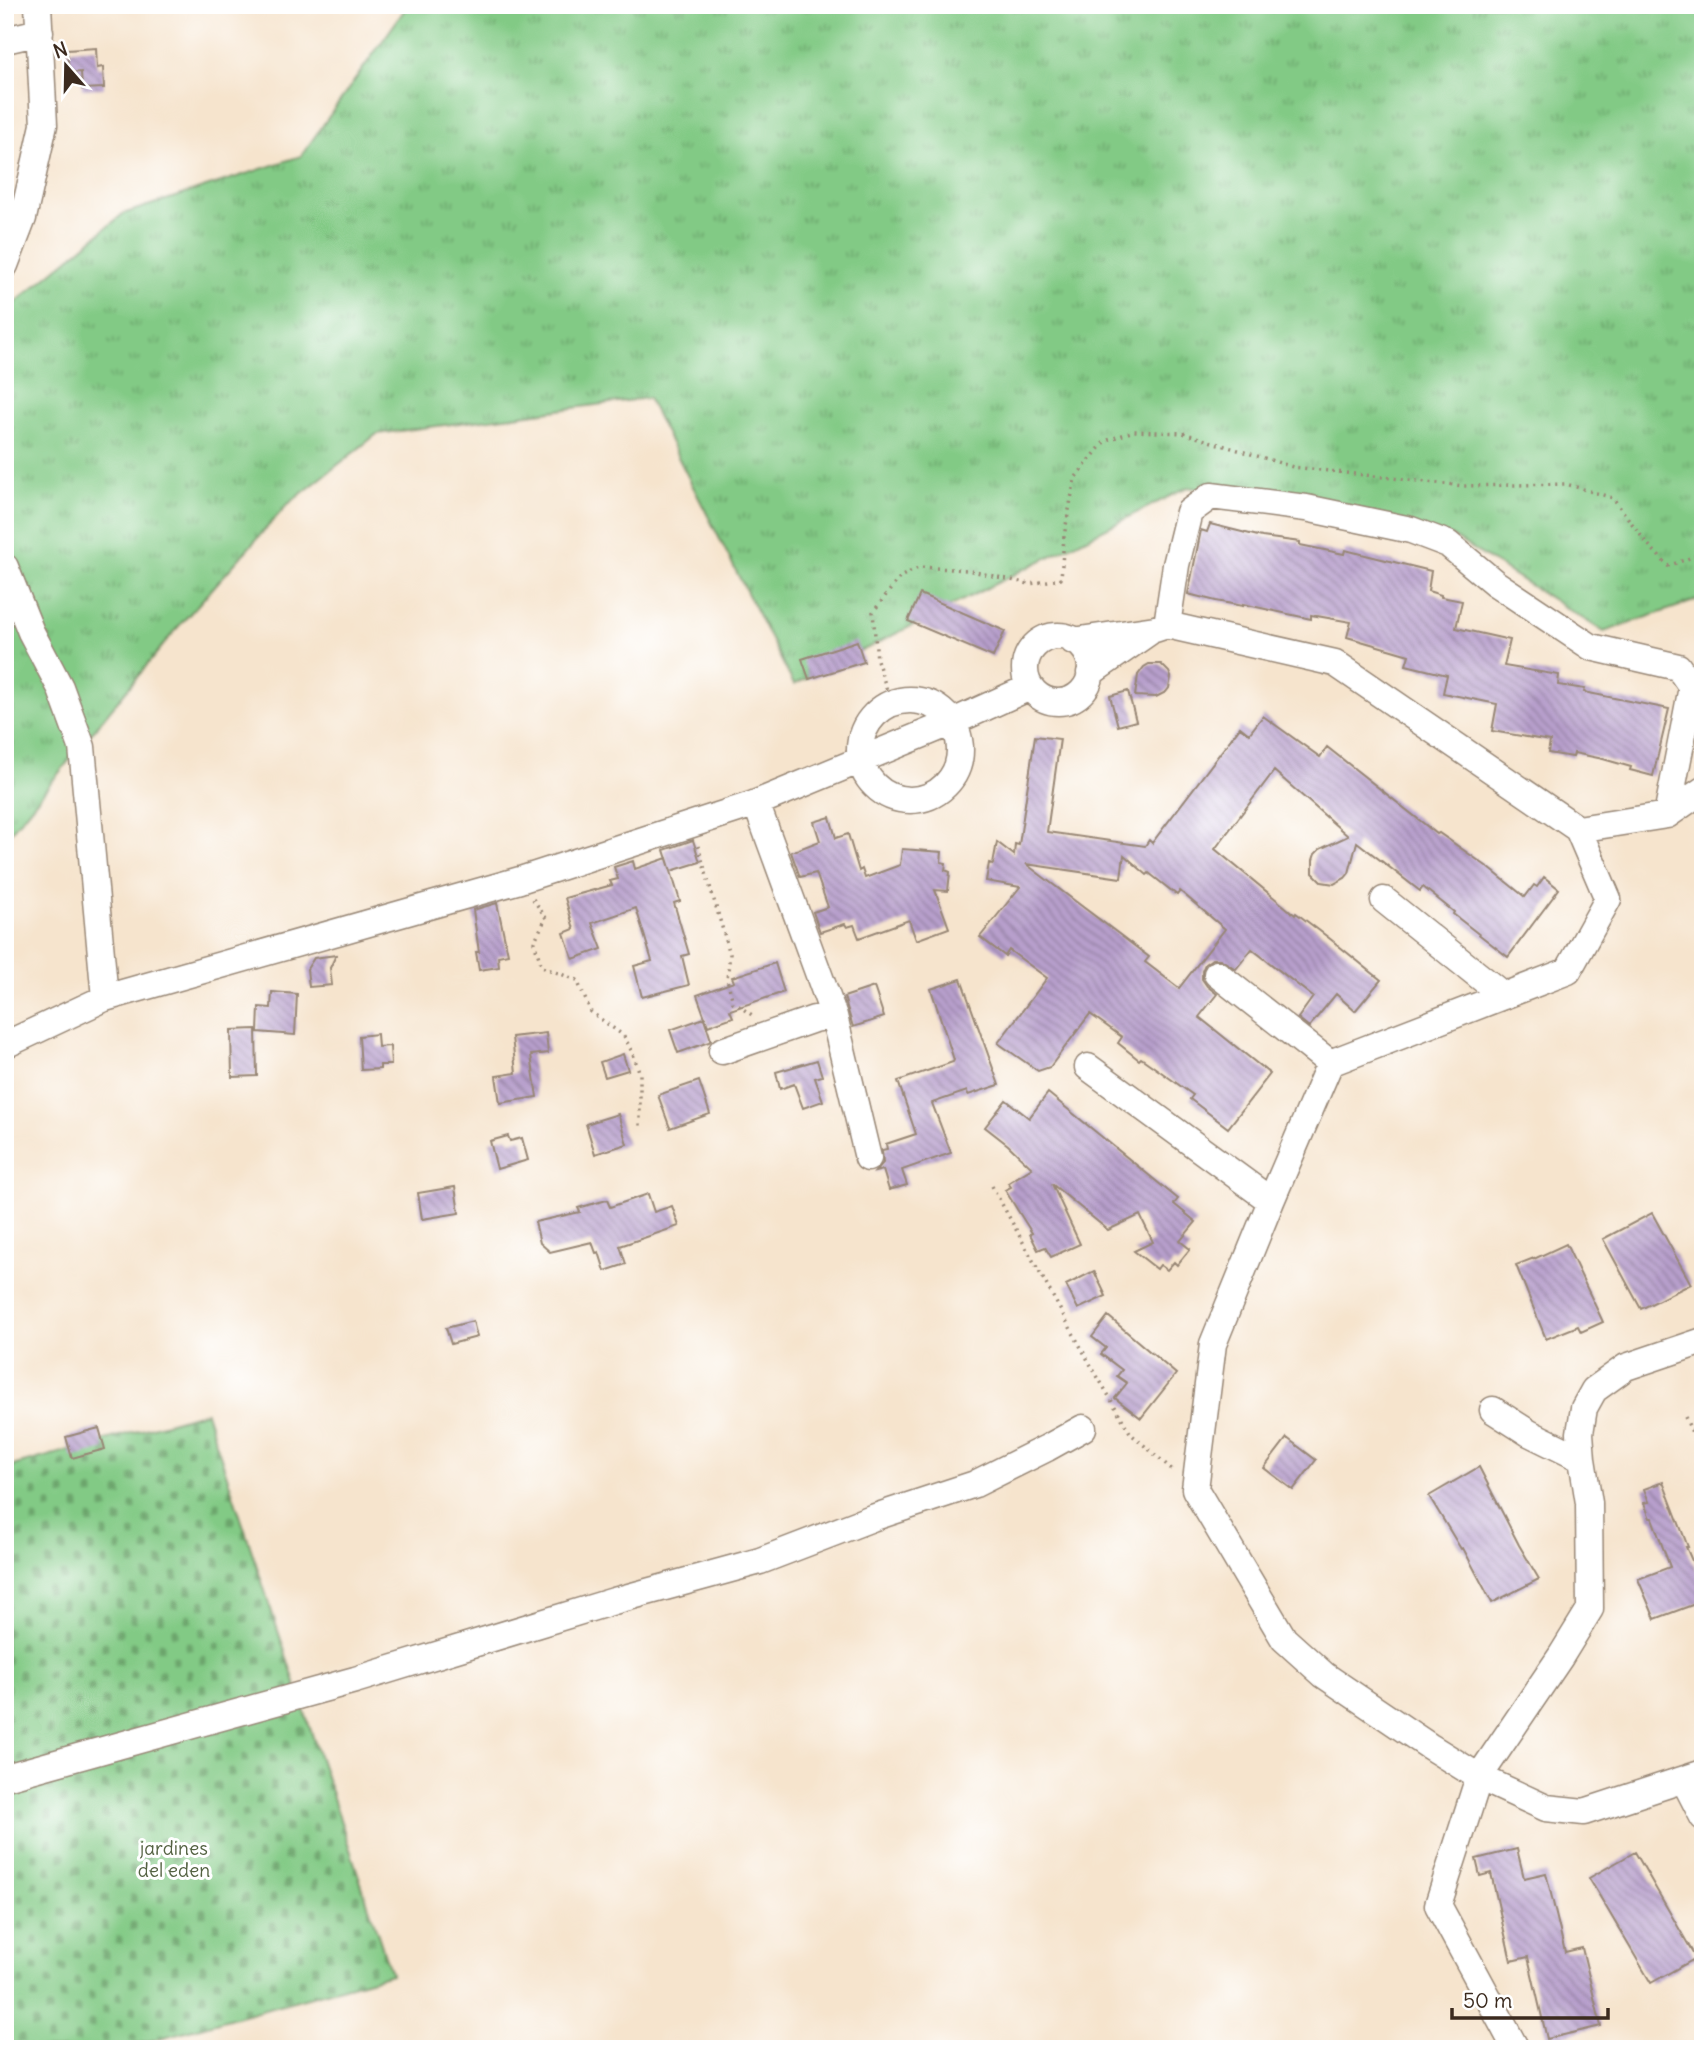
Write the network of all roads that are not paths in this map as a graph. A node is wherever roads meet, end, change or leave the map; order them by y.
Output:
1 (38, 5) edge
2 (40, 32) junction
3 (5, 40) edge
4 (5, 265) edge
5 (5, 567) edge
6 (1161, 627) junction
7 (1073, 640) junction
8 (1090, 673) junction
9 (1030, 687) junction
10 (950, 722) junction
11 (863, 759) junction
12 (1703, 790) edge
13 (756, 803) junction
14 (1667, 815) junction
15 (1578, 829) junction
16 (1384, 900) dead end
17 (1217, 974) dead end
18 (1504, 996) junction
19 (105, 998) junction
20 (834, 1016) junction
21 (5, 1045) edge
22 (722, 1051) dead end
23 (1330, 1063) junction
24 (1088, 1067) dead end
25 (868, 1158) dead end
26 (1271, 1201) junction
27 (1703, 1342) edge
28 (1493, 1410) dead end
29 (1083, 1428) dead end
30 (1582, 1459) junction
31 (6, 1776) edge
32 (1693, 1776) edge
33 (1479, 1777) junction
34 (5, 1790) edge
35 (1703, 1817) edge
36 (1516, 2049) edge

1 - 2 street
2 - 3 street
2 - 4 street
5 - 19 street
6 - 7 street
6 - 8 street
6 - 14 street
6 - 15 street
7 - 8 street
7 - 9 street
8 - 9 street
9 - 10 street
10 - 11 street
10 - 11 street
10 - 11 street
11 - 13 street
12 - 14 street
13 - 19 street
13 - 20 street
14 - 15 street
15 - 18 street
16 - 18 street
17 - 23 street
18 - 23 street
19 - 21 street
20 - 22 street
20 - 25 street
23 - 26 street
24 - 26 street
26 - 33 street
27 - 30 street
28 - 30 street
29 - 31 street
30 - 33 street
31 - 34 street
32 - 33 street
32 - 35 street
33 - 36 street

